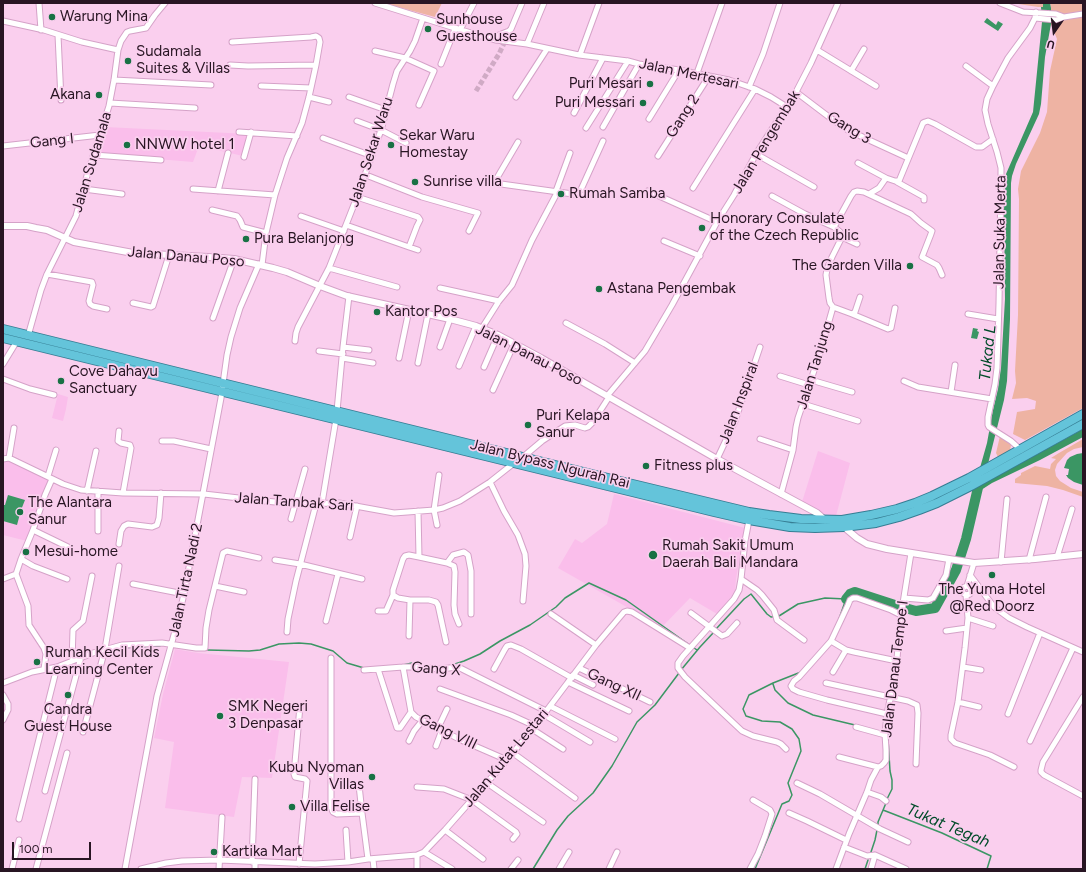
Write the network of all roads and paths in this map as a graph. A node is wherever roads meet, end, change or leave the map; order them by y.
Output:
1 (39, 3) edge
2 (165, 3) edge
3 (375, 3) edge
4 (474, 3) edge
5 (522, 3) edge
6 (544, 3) edge
7 (599, 3) edge
8 (722, 3) edge
9 (780, 3) edge
10 (838, 3) edge
11 (1000, 3) edge
12 (1083, 14) edge
13 (1038, 15) junction
14 (1064, 17) junction
15 (423, 18) junction
16 (3, 21) edge
17 (458, 29) junction
18 (41, 30) junction
19 (58, 35) junction
20 (496, 40) junction
21 (232, 42) dead end
22 (527, 44) junction
23 (547, 48) junction
24 (118, 50) junction
25 (817, 50) junction
26 (864, 50) dead end
27 (375, 51) dead end
28 (565, 52) junction
29 (581, 52) junction
30 (586, 56) junction
31 (405, 58) junction
32 (603, 58) junction
33 (628, 61) junction
34 (441, 64) dead end
35 (639, 64) junction
36 (230, 65) dead end
37 (316, 65) junction
38 (966, 66) dead end
39 (679, 70) junction
40 (851, 71) junction
41 (697, 73) junction
42 (709, 76) junction
43 (114, 80) junction
44 (211, 85) dead end
45 (261, 86) dead end
46 (876, 86) dead end
47 (993, 86) junction
48 (750, 87) junction
49 (311, 88) junction
50 (755, 89) junction
51 (796, 92) junction
52 (309, 97) junction
53 (348, 97) dead end
54 (516, 97) dead end
55 (62, 100) dead end
56 (329, 102) dead end
57 (110, 103) junction
58 (419, 105) dead end
59 (787, 106) junction
60 (195, 108) dead end
61 (386, 110) junction
62 (574, 114) dead end
63 (649, 119) dead end
64 (357, 121) dead end
65 (603, 127) dead end
66 (586, 128) dead end
67 (381, 130) junction
68 (239, 132) dead end
69 (251, 132) junction
70 (100, 135) junction
71 (297, 136) junction
72 (323, 138) dead end
73 (993, 139) junction
74 (603, 141) dead end
75 (518, 142) dead end
76 (406, 143) dead end
77 (3, 146) edge
78 (228, 153) dead end
79 (570, 153) dead end
80 (756, 154) junction
81 (94, 155) junction
82 (372, 156) junction
83 (658, 156) dead end
84 (906, 157) dead end
85 (244, 158) dead end
86 (161, 160) dead end
87 (858, 163) dead end
88 (366, 175) junction
89 (886, 178) junction
90 (897, 182) junction
91 (814, 187) dead end
92 (693, 188) dead end
93 (84, 189) junction
94 (193, 189) dead end
95 (648, 190) dead end
96 (218, 191) junction
97 (557, 191) junction
98 (122, 194) dead end
99 (579, 194) junction
100 (869, 194) junction
101 (276, 195) junction
102 (587, 196) dead end
103 (772, 196) dead end
104 (357, 197) junction
105 (924, 200) dead end
106 (212, 210) dead end
107 (301, 216) dead end
108 (717, 222) junction
109 (346, 225) junction
110 (3, 226) edge
111 (834, 227) junction
112 (344, 231) junction
113 (469, 231) dead end
114 (266, 233) junction
115 (842, 238) junction
116 (65, 239) junction
117 (664, 242) dead end
118 (857, 244) dead end
119 (409, 247) junction
120 (418, 250) dead end
121 (169, 255) junction
122 (700, 256) junction
123 (234, 259) junction
124 (260, 265) junction
125 (329, 268) junction
126 (47, 274) junction
127 (942, 275) dead end
128 (320, 286) junction
129 (397, 287) dead end
130 (440, 288) dead end
131 (350, 296) junction
132 (860, 297) dead end
133 (499, 301) junction
134 (133, 303) dead end
135 (833, 308) junction
136 (895, 308) dead end
137 (107, 309) dead end
138 (409, 310) junction
139 (428, 314) junction
140 (852, 314) junction
141 (968, 314) dead end
142 (213, 318) dead end
143 (450, 319) junction
144 (998, 320) junction
145 (566, 323) dead end
146 (479, 327) junction
147 (3, 329) edge
148 (498, 335) junction
149 (28, 336) junction
150 (3, 338) edge
151 (18, 341) junction
152 (295, 341) dead end
153 (514, 344) junction
154 (343, 347) junction
155 (440, 347) dead end
156 (760, 347) dead end
157 (369, 350) dead end
158 (320, 351) dead end
159 (342, 356) junction
160 (399, 358) dead end
161 (373, 363) dead end
162 (418, 363) dead end
163 (635, 363) junction
164 (3, 364) edge
165 (955, 365) dead end
166 (459, 366) dead end
167 (484, 367) dead end
168 (780, 376) dead end
169 (3, 379) edge
170 (904, 381) dead end
171 (810, 382) junction
172 (222, 388) junction
173 (493, 390) dead end
174 (852, 392) dead end
175 (951, 392) junction
176 (54, 396) dead end
177 (608, 397) junction
178 (992, 400) junction
179 (803, 404) junction
180 (1083, 414) edge
181 (336, 415) junction
182 (858, 421) dead end
183 (1083, 424) edge
184 (14, 428) dead end
185 (119, 431) dead end
186 (760, 439) dead end
187 (162, 441) dead end
188 (211, 449) junction
189 (56, 450) dead end
190 (793, 450) junction
191 (1021, 450) junction
192 (96, 451) dead end
193 (523, 457) junction
194 (9, 458) junction
195 (3, 459) edge
196 (717, 459) junction
197 (1005, 462) junction
198 (514, 463) junction
199 (305, 469) dead end
200 (574, 474) junction
201 (439, 475) dead end
202 (50, 477) junction
203 (490, 482) junction
204 (970, 482) junction
205 (87, 491) junction
206 (98, 491) junction
207 (123, 493) junction
208 (161, 493) junction
209 (204, 494) junction
210 (781, 494) junction
211 (1046, 497) dead end
212 (1007, 499) dead end
213 (798, 503) junction
214 (295, 504) junction
215 (319, 504) junction
216 (357, 506) junction
217 (1072, 509) dead end
218 (434, 510) junction
219 (418, 511) junction
220 (291, 519) dead end
221 (801, 519) junction
222 (749, 520) junction
223 (825, 520) junction
224 (437, 525) dead end
225 (844, 527) junction
226 (33, 530) junction
227 (98, 531) dead end
228 (350, 537) dead end
229 (119, 544) dead end
230 (68, 546) dead end
231 (911, 553) junction
232 (1083, 554) edge
233 (419, 557) junction
234 (1057, 557) junction
235 (259, 558) dead end
236 (21, 559) junction
237 (951, 559) junction
238 (275, 560) dead end
239 (1029, 560) junction
240 (1001, 562) junction
241 (447, 563) junction
242 (971, 563) junction
243 (300, 564) junction
244 (119, 566) dead end
245 (16, 574) junction
246 (338, 574) junction
247 (970, 575) junction
248 (92, 576) dead end
249 (3, 579) edge
250 (67, 579) dead end
251 (362, 579) dead end
252 (741, 579) junction
253 (133, 584) dead end
254 (215, 586) junction
255 (244, 592) dead end
256 (184, 594) junction
257 (393, 596) junction
258 (410, 600) junction
259 (523, 601) dead end
260 (903, 601) junction
261 (378, 611) dead end
262 (691, 613) dead end
263 (471, 614) dead end
264 (551, 614) dead end
265 (901, 614) junction
266 (968, 618) junction
267 (326, 621) dead end
268 (738, 623) dead end
269 (459, 624) dead end
270 (993, 626) dead end
271 (710, 627) junction
272 (967, 628) junction
273 (946, 631) dead end
274 (287, 632) dead end
275 (1040, 633) junction
276 (409, 636) dead end
277 (804, 640) dead end
278 (831, 641) junction
279 (446, 642) dead end
280 (172, 644) junction
281 (596, 645) junction
282 (692, 646) junction
283 (1073, 648) junction
284 (105, 649) junction
285 (846, 650) junction
286 (1083, 652) edge
287 (81, 657) junction
288 (331, 658) dead end
289 (72, 661) junction
290 (897, 661) junction
291 (57, 667) junction
292 (403, 667) junction
293 (579, 668) junction
294 (963, 668) junction
295 (44, 669) junction
296 (378, 669) junction
297 (364, 670) dead end
298 (494, 670) dead end
299 (981, 670) dead end
300 (833, 672) dead end
301 (571, 678) junction
302 (598, 678) junction
303 (3, 683) edge
304 (826, 683) dead end
305 (593, 686) junction
306 (440, 689) dead end
307 (590, 693) junction
308 (3, 695) edge
309 (890, 697) junction
310 (1083, 697) edge
311 (650, 702) dead end
312 (958, 702) junction
313 (300, 706) dead end
314 (979, 707) dead end
315 (446, 709) dead end
316 (546, 710) junction
317 (629, 711) dead end
318 (411, 712) junction
319 (887, 714) junction
320 (1008, 714) dead end
321 (3, 720) edge
322 (422, 721) junction
323 (856, 727) dead end
324 (534, 728) junction
325 (440, 729) junction
326 (83, 732) dead end
327 (885, 735) junction
328 (615, 739) dead end
329 (409, 741) dead end
330 (1030, 741) dead end
331 (590, 742) dead end
332 (436, 746) dead end
333 (786, 749) dead end
334 (563, 750) dead end
335 (67, 753) dead end
336 (512, 753) junction
337 (839, 757) dead end
338 (507, 760) junction
339 (916, 764) dead end
340 (1014, 767) dead end
341 (878, 768) junction
342 (255, 779) dead end
343 (487, 783) junction
344 (797, 783) dead end
345 (360, 785) dead end
346 (416, 787) dead end
347 (45, 791) dead end
348 (867, 792) junction
349 (1083, 796) edge
350 (576, 798) dead end
351 (472, 800) junction
352 (753, 800) dead end
353 (886, 801) dead end
354 (362, 813) junction
355 (789, 813) dead end
356 (857, 815) junction
357 (222, 817) dead end
358 (19, 819) dead end
359 (542, 822) dead end
360 (346, 830) dead end
361 (445, 830) junction
362 (513, 839) dead end
363 (19, 840) dead end
364 (846, 840) junction
365 (908, 842) dead end
366 (844, 847) junction
367 (424, 852) junction
368 (569, 852) dead end
369 (617, 852) dead end
370 (418, 855) junction
371 (875, 855) junction
372 (483, 858) dead end
373 (371, 859) junction
374 (219, 860) junction
375 (518, 860) dead end
376 (254, 862) junction
377 (348, 862) junction
378 (440, 862) junction
379 (166, 863) junction
380 (296, 866) edge
381 (337, 866) edge
382 (315, 867) edge
383 (12, 869) edge
384 (36, 869) edge
385 (125, 869) edge
386 (141, 869) edge
387 (166, 869) edge
388 (219, 869) edge
389 (255, 869) edge
390 (374, 869) edge
391 (418, 869) edge
392 (440, 869) edge
393 (452, 869) edge
394 (511, 869) edge
395 (559, 869) edge
396 (609, 869) edge
397 (750, 869) edge
398 (836, 869) edge
399 (871, 869) edge
400 (906, 869) edge

1 - 18 street
2 - 24 street, Jalan Sudamala
3 - 15 street
4 - 17 street
5 - 20 street
6 - 22 street
7 - 29 street
8 - 41 street
9 - 48 street
10 - 25 street, Jalan Pengembak
11 - 13 street
12 - 14 street
13 - 14 street
13 - 14 street
13 - 47 street, Jalan Suka Merta
15 - 17 street, Jalan Mertesari
15 - 31 street, Jalan Sekar Waru
16 - 18 street
17 - 20 street, Jalan Mertesari
17 - 34 street
18 - 19 street
19 - 24 street
19 - 55 street
20 - 22 street, Jalan Mertesari
21 - 37 street, Jalan Tirta Nadi 2
22 - 23 street, Jalan Mertesari
23 - 28 street, Jalan Mertesari
23 - 54 street
24 - 43 street, Jalan Sudamala
25 - 40 street
25 - 51 street, Jalan Pengembak
26 - 40 street
27 - 31 street
28 - 29 street, Jalan Mertesari
28 - 30 street, Jalan Mertesari
29 - 30 street
30 - 32 street, Jalan Mertesari
31 - 58 street
31 - 61 street, Jalan Sekar Waru
32 - 33 street, Jalan Mertesari
32 - 62 street
33 - 35 street, Jalan Mertesari
33 - 66 street
35 - 39 street, Jalan Mertesari
35 - 65 street
36 - 37 street
37 - 49 street, Jalan Tirta Nadi 2
38 - 47 street
39 - 41 street, Jalan Mertesari
39 - 63 street
40 - 46 street
41 - 42 street, Jalan Mertesari
42 - 48 street, Jalan Mertesari
42 - 83 street, Gang 2
43 - 44 street
43 - 57 street, Jalan Sudamala
45 - 49 street
47 - 73 street, Jalan Suka Merta
48 - 50 street, Jalan Mertesari
49 - 52 street, Jalan Tirta Nadi 2
50 - 59 street, Jalan Mertesari
50 - 92 street
51 - 59 street, Jalan Pengembak
51 - 84 street, Gang 3
52 - 56 street
52 - 71 street, Jalan Tirta Nadi 2
53 - 61 street
57 - 60 street
57 - 70 street, Jalan Sudamala
59 - 80 street, Jalan Pengembak
61 - 67 street, Jalan Sekar Waru
64 - 67 street
67 - 76 street
67 - 82 street, Jalan Sekar Waru
68 - 69 street
69 - 71 street
69 - 85 street
70 - 77 street, Gang I
70 - 81 street, Jalan Sudamala
71 - 101 street, Jalan Tirta Nadi 2
72 - 82 street
73 - 90 street
73 - 144 street, Jalan Suka Merta
74 - 99 street
75 - 97 street
78 - 96 street
79 - 97 street
80 - 91 street
80 - 108 street, Jalan Pengembak
81 - 86 street
81 - 93 street, Jalan Sudamala
82 - 88 street, Jalan Sekar Waru
87 - 89 street
88 - 104 street, Jalan Sekar Waru
88 - 113 street
89 - 90 street
89 - 100 street
90 - 105 street
93 - 98 street
93 - 116 street, Jalan Sudamala
94 - 96 street
95 - 108 street
96 - 101 street
97 - 99 street
97 - 133 street
99 - 102 street
100 - 111 street
100 - 127 street
101 - 114 street, Jalan Tirta Nadi 2
103 - 111 street
104 - 109 street, Jalan Sekar Waru
104 - 119 street
106 - 114 street
107 - 112 street
108 - 122 street, Jalan Pengembak
109 - 112 street, Jalan Sekar Waru
109 - 119 street
110 - 116 street, Jalan Danau Poso
111 - 115 street
112 - 125 street, Jalan Sekar Waru
114 - 124 street, Jalan Tirta Nadi 2
115 - 118 street
115 - 135 street, Jalan Tanjung
116 - 121 street, Jalan Danau Poso
116 - 126 street, Jalan Sudamala
117 - 122 street
119 - 120 street
121 - 123 street, Jalan Danau Poso
121 - 134 street
122 - 163 street, Jalan Pengembak
123 - 124 street, Jalan Danau Poso
123 - 142 street
124 - 128 street, Jalan Danau Poso
124 - 172 street, Jalan Tirta Nadi 2
125 - 128 street, Jalan Sekar Waru
125 - 129 street
126 - 137 street
126 - 149 street, Jalan Sudamala
128 - 131 street, Jalan Danau Poso
128 - 152 street, Jalan Sekar Waru
130 - 133 street
131 - 138 street, Jalan Danau Poso
131 - 154 street
132 - 140 street
133 - 146 street
135 - 140 street
135 - 171 street, Jalan Tanjung
136 - 140 street
138 - 139 street, Jalan Danau Poso
138 - 160 street
139 - 143 street, Jalan Danau Poso
139 - 162 street
141 - 144 street
143 - 146 street, Jalan Danau Poso
143 - 155 street
144 - 178 street, Jalan Suka Merta
145 - 163 street
146 - 148 street, Jalan Danau Poso
146 - 166 street
147 - 149 highway, Jalan Bypass Ngurah Rai
148 - 153 street, Jalan Danau Poso
148 - 167 street
149 - 172 highway, Jalan Bypass Ngurah Rai
150 - 151 highway, Jalan Bypass Ngurah Rai
151 - 164 street
151 - 172 highway, Jalan Bypass Ngurah Rai
153 - 173 street
153 - 177 street, Jalan Danau Poso
154 - 157 street
154 - 159 street
156 - 196 street, Jalan Inspiral
158 - 159 street
159 - 161 street
159 - 181 street
163 - 177 street, Jalan Pengembak
165 - 175 street
168 - 171 street
169 - 176 street
170 - 175 street
171 - 174 street
171 - 179 street, Jalan Tanjung
172 - 181 highway, Jalan Bypass Ngurah Rai
172 - 188 street, Jalan Tirta Nadi 2
175 - 178 street
177 - 193 street, Jalan Pengembak
177 - 196 street, Jalan Danau Poso
178 - 191 street, Jalan Suka Merta
179 - 182 street
179 - 190 street, Jalan Tanjung
180 - 191 highway, Jalan Bypass Ngurah Rai
181 - 193 highway, Jalan Bypass Ngurah Rai
181 - 198 highway, Jalan Bypass Ngurah Rai
181 - 215 street
183 - 197 highway, Jalan Bypass Ngurah Rai
184 - 194 street
185 - 207 street
186 - 190 street
187 - 188 street
188 - 209 street, Jalan Tirta Nadi 2
189 - 202 street
190 - 210 street, Jalan Tanjung
191 - 197 highway, Jalan Bypass Ngurah Rai
192 - 205 street
193 - 200 highway, Jalan Bypass Ngurah Rai
194 - 195 street
194 - 202 street, Jalan Tambak Sari
196 - 210 street, Jalan Danau Poso
197 - 204 highway, Jalan Bypass Ngurah Rai
198 - 200 highway, Jalan Bypass Ngurah Rai
198 - 203 street, Jalan Tambak Sari
199 - 214 street
200 - 221 highway, Jalan Bypass Ngurah Rai
200 - 222 highway, Jalan Bypass Ngurah Rai
201 - 218 street
202 - 205 street, Jalan Tambak Sari
202 - 226 street
203 - 218 street, Jalan Tambak Sari
203 - 259 street
204 - 223 highway, Jalan Bypass Ngurah Rai
204 - 225 highway, Jalan Bypass Ngurah Rai
205 - 206 street, Jalan Tambak Sari
206 - 207 street, Jalan Tambak Sari
206 - 227 street
207 - 208 street, Jalan Tambak Sari
208 - 209 street, Jalan Tambak Sari
208 - 229 street
209 - 214 street, Jalan Tambak Sari
209 - 256 street, Jalan Tirta Nadi 2
210 - 213 street, Jalan Danau Poso
211 - 239 street
212 - 240 street
213 - 221 street
213 - 223 street, Jalan Danau Poso
214 - 215 street, Jalan Tambak Sari
214 - 220 street
215 - 216 street, Jalan Tambak Sari
215 - 243 street
216 - 219 street, Jalan Tambak Sari
216 - 228 street
217 - 234 street
218 - 219 street, Jalan Tambak Sari
218 - 224 street
219 - 233 street
221 - 223 highway, Jalan Bypass Ngurah Rai
222 - 225 highway, Jalan Bypass Ngurah Rai
222 - 252 street
225 - 231 street
226 - 230 street
226 - 236 street
231 - 237 street
231 - 260 street, Jalan Danau Tempe I
232 - 234 street
233 - 241 street
233 - 257 street
234 - 239 street
235 - 254 street
236 - 245 street
236 - 250 street
237 - 242 street
237 - 260 street
238 - 243 street
239 - 240 street
240 - 242 street
241 - 263 street
241 - 269 street
242 - 247 street
243 - 246 street
243 - 274 street
244 - 284 street
245 - 249 street
245 - 295 street
246 - 251 street
246 - 267 street
247 - 266 street
247 - 275 street
248 - 289 street
252 - 271 street
252 - 277 street
253 - 256 street
254 - 255 street
254 - 280 street
256 - 280 street, Jalan Tirta Nadi 2
257 - 258 street
257 - 261 street
258 - 276 street
258 - 279 street
260 - 265 street, Jalan Danau Tempe I
262 - 271 street
264 - 281 street
265 - 278 street
265 - 290 street, Jalan Danau Tempe I
266 - 270 street
266 - 272 street
268 - 271 street
271 - 282 street
272 - 273 street
272 - 294 street
275 - 283 street
275 - 320 street
278 - 285 street
278 - 319 street
280 - 284 street
280 - 385 street, Jalan Tirta Nadi 2
281 - 282 street, Jalan Kutat Lestari
281 - 293 street, Jalan Kutat Lestari
282 - 333 street
283 - 286 street
283 - 330 street
284 - 287 street
284 - 326 street
285 - 290 street
285 - 300 street
287 - 289 street
287 - 347 street
288 - 354 street
289 - 291 street
290 - 309 street, Jalan Danau Tempe I
291 - 295 street
291 - 358 street
292 - 296 street, Gang X
292 - 316 street, Gang X
292 - 318 street, Gang VIII
293 - 301 street, Jalan Kutat Lestari
293 - 302 street, Gang XII
294 - 299 street
294 - 312 street
295 - 303 street
296 - 297 street, Gang X
296 - 318 street
298 - 301 street
301 - 305 street
301 - 307 street
301 - 316 street, Jalan Kutat Lestari
302 - 305 street
302 - 311 street, Gang XII
304 - 309 street
305 - 307 street
306 - 324 street
307 - 317 street
308 - 321 street
309 - 319 street, Jalan Danau Tempe I
309 - 339 street
310 - 349 street
312 - 314 street
312 - 340 street
313 - 380 street
315 - 325 street
316 - 324 street, Jalan Kutat Lestari
316 - 328 street
316 - 331 street
318 - 322 street, Gang VIII
319 - 327 street, Jalan Danau Tempe I
322 - 325 street, Gang VIII
322 - 329 street
323 - 327 street
324 - 334 street
324 - 336 street, Jalan Kutat Lestari
325 - 332 street
325 - 338 street, Gang VIII
327 - 341 street, Jalan Danau Tempe I
335 - 384 street
336 - 338 street, Jalan Kutat Lestari
336 - 350 street
337 - 341 street
338 - 343 street, Jalan Kutat Lestari
341 - 348 street, Jalan Danau Tempe I
342 - 376 street
343 - 351 street, Jalan Kutat Lestari
343 - 359 street
344 - 356 street
345 - 354 street
346 - 351 street
348 - 353 street
348 - 356 street, Jalan Danau Tempe I
351 - 361 street, Jalan Kutat Lestari
351 - 362 street
352 - 397 street
354 - 373 street
355 - 364 street
356 - 364 street, Jalan Danau Tempe I
356 - 365 street
357 - 374 street
360 - 377 street
361 - 367 street, Jalan Kutat Lestari
361 - 372 street
363 - 383 street
364 - 366 street, Jalan Danau Tempe I
366 - 371 street
366 - 398 street, Jalan Danau Tempe I
367 - 370 street, Jalan Kutat Lestari
367 - 378 street
368 - 395 street
369 - 396 street
370 - 373 street, Jalan Kutat Lestari
370 - 391 street
371 - 399 street
371 - 400 street
373 - 377 street, Jalan Kutat Lestari
373 - 390 street
374 - 376 street, Jalan Kutat Lestari
374 - 379 street, Jalan Kutat Lestari
374 - 388 street
375 - 394 street
376 - 380 street, Jalan Kutat Lestari
376 - 389 street
377 - 381 street, Jalan Kutat Lestari
378 - 392 street
378 - 393 street
379 - 386 street, Jalan Kutat Lestari
379 - 387 street
380 - 382 street, Jalan Kutat Lestari
381 - 382 street, Jalan Kutat Lestari

